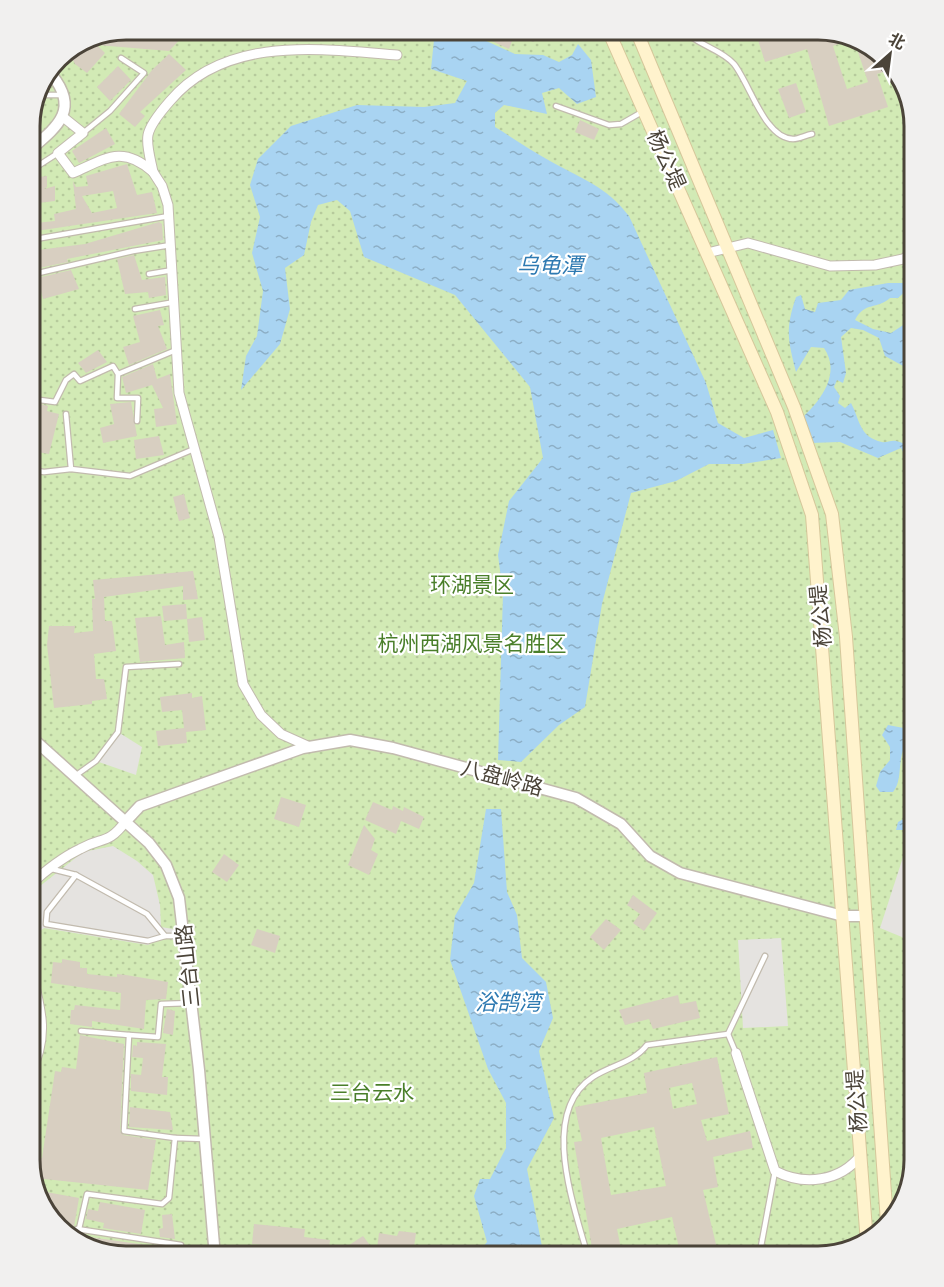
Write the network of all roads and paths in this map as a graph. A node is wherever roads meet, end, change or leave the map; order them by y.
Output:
1 (613, 41) edge
2 (641, 41) edge
3 (699, 41) edge
4 (397, 55) dead end
5 (121, 58) dead end
6 (55, 80) edge
7 (63, 94) junction
8 (47, 95) edge
9 (556, 106) dead end
10 (644, 111) junction
11 (63, 117) junction
12 (83, 133) junction
13 (812, 134) dead end
14 (41, 141) edge
15 (58, 153) junction
16 (41, 164) edge
17 (153, 171) junction
18 (169, 216) junction
19 (41, 238) edge
20 (171, 245) junction
21 (727, 247) junction
22 (707, 253) junction
23 (904, 258) edge
24 (173, 270) junction
25 (41, 272) edge
26 (149, 274) dead end
27 (175, 302) junction
28 (135, 309) dead end
29 (176, 350) junction
30 (118, 374) junction
31 (40, 400) dead end
32 (66, 414) dead end
33 (137, 421) dead end
34 (195, 449) junction
35 (71, 469) junction
36 (41, 472) edge
37 (179, 664) dead end
38 (40, 745) edge
39 (310, 747) junction
40 (75, 776) junction
41 (126, 820) junction
42 (49, 868) junction
43 (76, 875) junction
44 (40, 876) edge
45 (843, 916) junction
46 (866, 916) junction
47 (165, 936) junction
48 (185, 936) junction
49 (765, 956) dead end
50 (192, 1003) junction
51 (40, 1008) edge
52 (81, 1031) dead end
53 (729, 1034) junction
54 (129, 1035) junction
55 (736, 1053) joint
56 (40, 1055) edge
57 (175, 1138) junction
58 (205, 1138) junction
59 (861, 1155) junction
60 (775, 1171) junction
61 (886, 1212) edge
62 (77, 1229) joint
63 (866, 1231) edge
64 (181, 1246) edge
65 (214, 1246) edge
66 (585, 1246) edge
67 (761, 1246) edge

1 - 10 main road, 杨公堤
2 - 21 main road, 杨公堤
3 - 13 lane
4 - 17 street
5 - 12 lane
6 - 7 street
7 - 8 lane
7 - 11 street
9 - 10 lane
10 - 22 main road, 杨公堤
11 - 12 street
11 - 14 street
12 - 15 street
15 - 16 lane
15 - 17 street
17 - 18 street
18 - 19 lane
18 - 20 street
20 - 24 street
20 - 25 lane
21 - 22 street
21 - 23 street
21 - 46 main road, 杨公堤
22 - 45 main road, 杨公堤
24 - 26 lane
24 - 27 street
27 - 28 lane
27 - 29 street
29 - 30 lane
29 - 34 street
30 - 31 lane
30 - 33 lane
32 - 35 lane
34 - 35 lane
34 - 39 street
35 - 36 lane
37 - 40 lane
38 - 40 street, 三台山路
39 - 41 street, 八盘岭路
39 - 45 street, 八盘岭路
40 - 41 street, 三台山路
41 - 42 street
41 - 48 street, 三台山路
42 - 43 lane
42 - 44 street
43 - 47 lane
43 - 47 lane
45 - 46 street, 八盘岭路
45 - 59 main road, 杨公堤
46 - 61 main road, 杨公堤
47 - 48 lane
48 - 50 street, 三台山路
49 - 53 lane
50 - 54 lane
50 - 58 street, 三台山路
51 - 56 street
52 - 54 lane
53 - 55 lane
53 - 66 lane
54 - 57 lane
55 - 60 street
57 - 58 lane
57 - 62 lane
58 - 65 street, 三台山路
59 - 60 street
59 - 63 main road, 杨公堤
60 - 67 lane
62 - 64 lane

